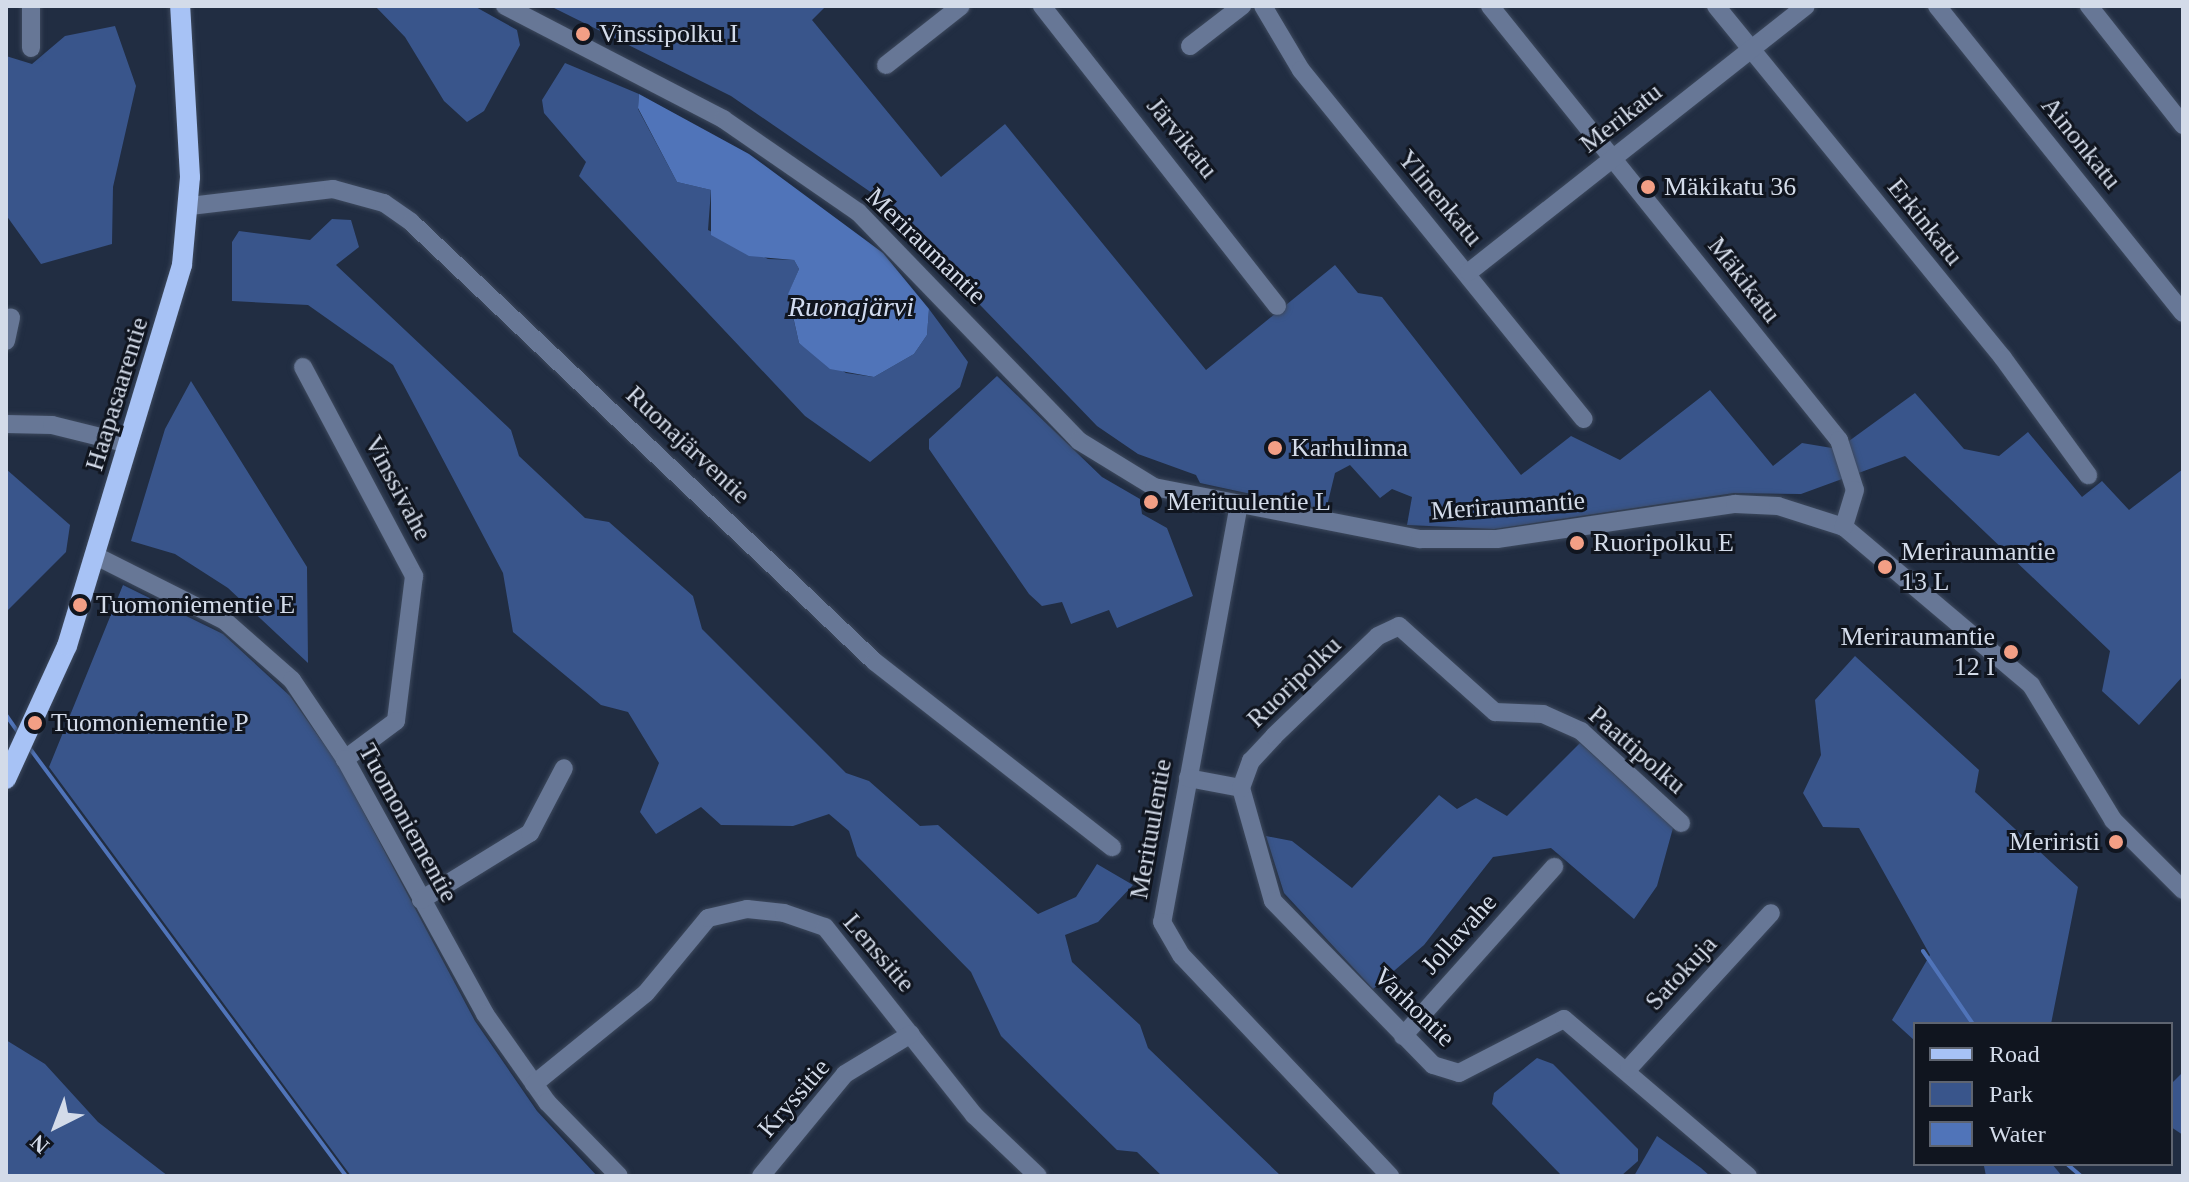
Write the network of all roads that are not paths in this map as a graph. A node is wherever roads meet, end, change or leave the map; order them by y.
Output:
1 (31, 6) edge
2 (180, 6) edge
3 (505, 6) edge
4 (961, 6) edge
5 (1042, 6) edge
6 (1242, 6) edge
7 (1263, 6) edge
8 (1490, 6) edge
9 (1716, 6) edge
10 (1806, 6) edge
11 (1937, 6) edge
12 (2089, 6) edge
13 (1190, 46) dead end
14 (31, 48) dead end
15 (1751, 50) junction
16 (886, 65) dead end
17 (2183, 125) edge
18 (1613, 158) junction
19 (190, 206) junction
20 (1469, 272) junction
21 (1277, 306) dead end
22 (2183, 313) edge
23 (11, 318) dead end
24 (6, 341) edge
25 (303, 367) dead end
26 (1584, 419) dead end
27 (6, 424) edge
28 (129, 444) junction
29 (2088, 475) dead end
30 (1239, 504) junction
31 (1844, 527) junction
32 (96, 556) junction
33 (1399, 626) joint
34 (345, 759) junction
35 (564, 768) dead end
36 (1188, 778) junction
37 (6, 779) edge
38 (1241, 788) junction
39 (1681, 823) dead end
40 (1112, 847) dead end
41 (1554, 867) dead end
42 (2183, 890) edge
43 (421, 900) junction
44 (1771, 913) dead end
45 (911, 1034) junction
46 (1403, 1036) junction
47 (1629, 1068) junction
48 (534, 1084) junction
49 (619, 1176) edge
50 (761, 1176) edge
51 (1038, 1176) edge
52 (1390, 1176) edge
53 (1748, 1176) edge

1 - 14 street
2 - 19 main road, Haapasaarentie
3 - 30 street, Meriraumantie
4 - 16 street
5 - 21 street, Järvikatu
6 - 13 street
7 - 20 street, Ylinenkatu
8 - 18 street, Mäkikatu
9 - 15 street, Erkinkatu
10 - 15 street, Merikatu
11 - 22 street, Ainonkatu
12 - 17 street
15 - 18 street, Merikatu
15 - 29 street, Erkinkatu
18 - 20 street, Merikatu
18 - 31 street, Mäkikatu
19 - 28 main road, Haapasaarentie
19 - 40 street, Ruonajärventie
20 - 26 street, Ylinenkatu
23 - 24 street
25 - 34 street, Vinssivahe
27 - 28 street
28 - 32 main road, Haapasaarentie
30 - 31 street, Meriraumantie
30 - 36 street, Merituulentie
31 - 42 street, Meriraumantie
32 - 34 street, Tuomoniementie
32 - 37 main road, Haapasaarentie
33 - 38 street, Ruoripolku
33 - 39 street, Paattipolku
34 - 43 street, Tuomoniementie
35 - 43 street
36 - 38 street
36 - 52 street, Merituulentie
38 - 46 street, Varhontie
41 - 46 street, Jollavahe
43 - 48 street, Tuomoniementie
44 - 47 street, Satokuja
45 - 48 street, Lenssitie
45 - 50 street, Kryssitie
45 - 51 street, Lenssitie
46 - 47 street, Varhontie
47 - 53 street, Varhontie
48 - 49 street, Tuomoniementie

